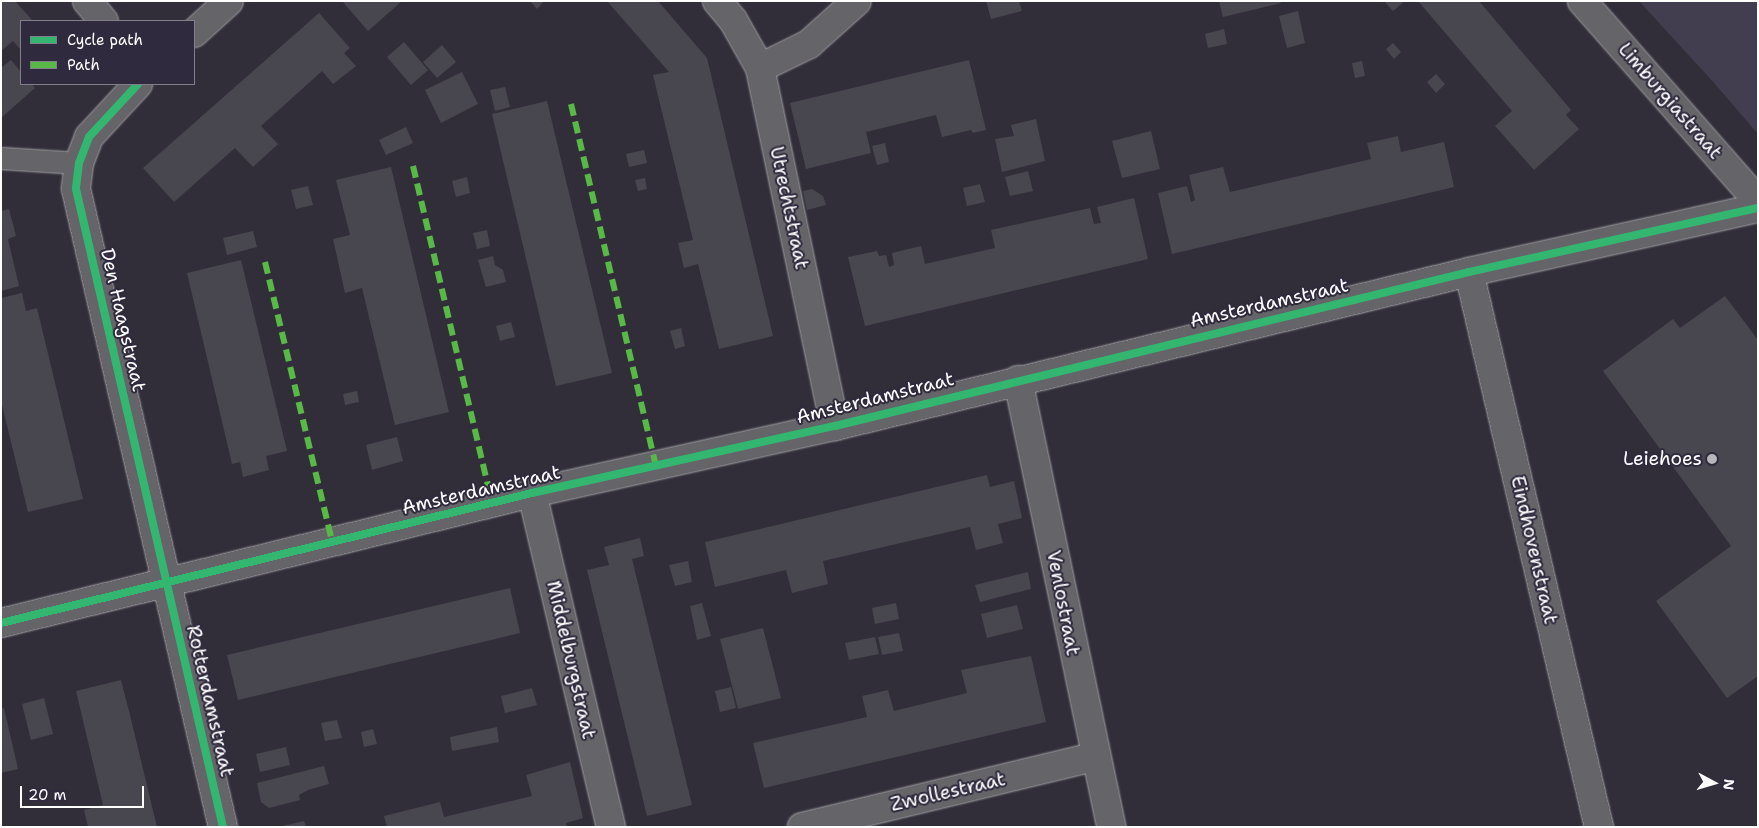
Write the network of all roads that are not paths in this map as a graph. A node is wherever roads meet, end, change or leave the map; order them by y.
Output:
1 (87, 1) edge
2 (229, 1) edge
3 (717, 1) edge
4 (857, 1) edge
5 (1582, 1) edge
6 (103, 20) edge
7 (195, 32) edge
8 (760, 68) junction
9 (137, 85) edge
10 (1, 158) edge
11 (79, 163) junction
12 (1758, 201) edge
13 (1758, 208) edge
14 (1470, 272) junction
15 (1018, 380) junction
16 (835, 426) junction
17 (532, 493) junction
18 (166, 583) junction
19 (1, 623) edge
20 (1094, 757) junction
21 (223, 827) edge
22 (611, 827) edge
23 (802, 827) edge
24 (1111, 827) edge
25 (1600, 827) edge

1 - 6 street
2 - 7 street
3 - 8 street, Utrechtstraat
4 - 8 street
5 - 12 street, Limburgiastraat
8 - 16 street, Utrechtstraat
9 - 11 street, Den Haagstraat
10 - 11 lane
11 - 18 street, Den Haagstraat
13 - 14 street, Amsterdamstraat
14 - 15 street, Amsterdamstraat
14 - 25 street, Eindhovenstraat
15 - 16 street, Amsterdamstraat
15 - 20 street, Venlostraat
16 - 17 street, Amsterdamstraat
17 - 18 street, Amsterdamstraat
17 - 22 street, Middelburgstraat
18 - 19 street, Amsterdamstraat
18 - 21 street, Rotterdamstraat
20 - 23 street, Zwollestraat
20 - 24 street, Venlostraat

